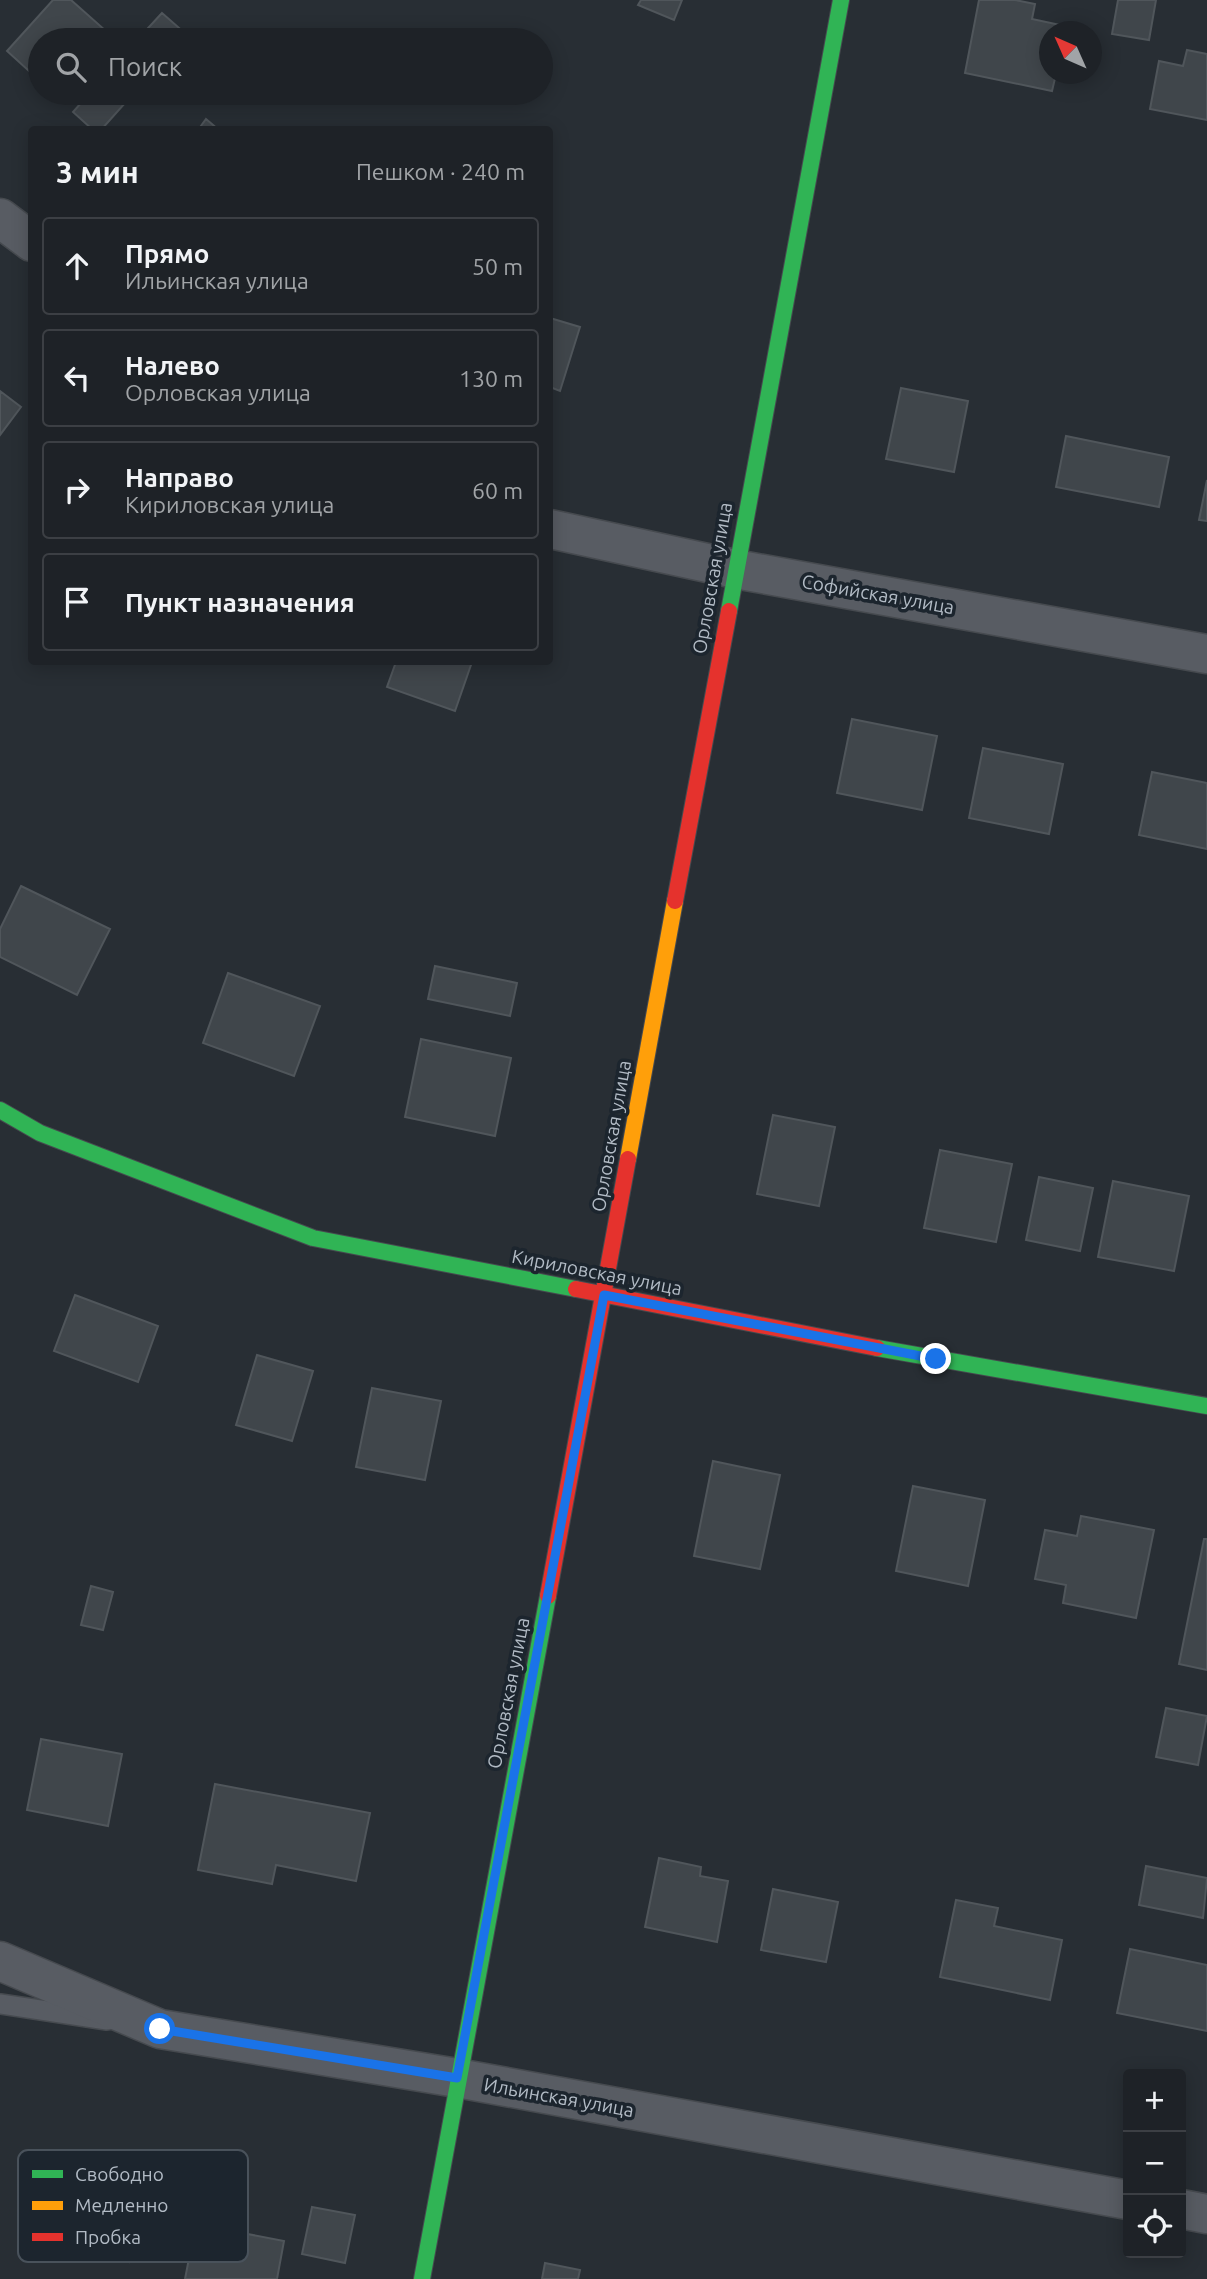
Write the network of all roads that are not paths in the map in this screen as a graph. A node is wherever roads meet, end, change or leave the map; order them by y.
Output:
1 (841, 0) edge
2 (0, 218) edge
3 (28, 239) edge
4 (553, 530) edge
5 (735, 569) junction
6 (1207, 654) edge
7 (0, 1110) edge
8 (604, 1295) junction
9 (1207, 1406) edge
10 (0, 1961) edge
11 (0, 2004) edge
12 (160, 2029) junction
13 (457, 2078) junction
14 (1123, 2199) edge
15 (1186, 2210) edge
16 (1207, 2214) edge
17 (422, 2279) edge

1 - 5 street, Орловская улица
2 - 3 street
4 - 5 street, Софийская улица
5 - 6 street, Софийская улица
5 - 8 street, Орловская улица
7 - 8 street, Кириловская улица
8 - 9 street, Кириловская улица
8 - 13 street, Орловская улица
10 - 12 street, Ильинская улица
11 - 12 lane
12 - 13 street, Ильинская улица
13 - 14 street, Ильинская улица
13 - 17 street, Орловская улица
15 - 16 street

